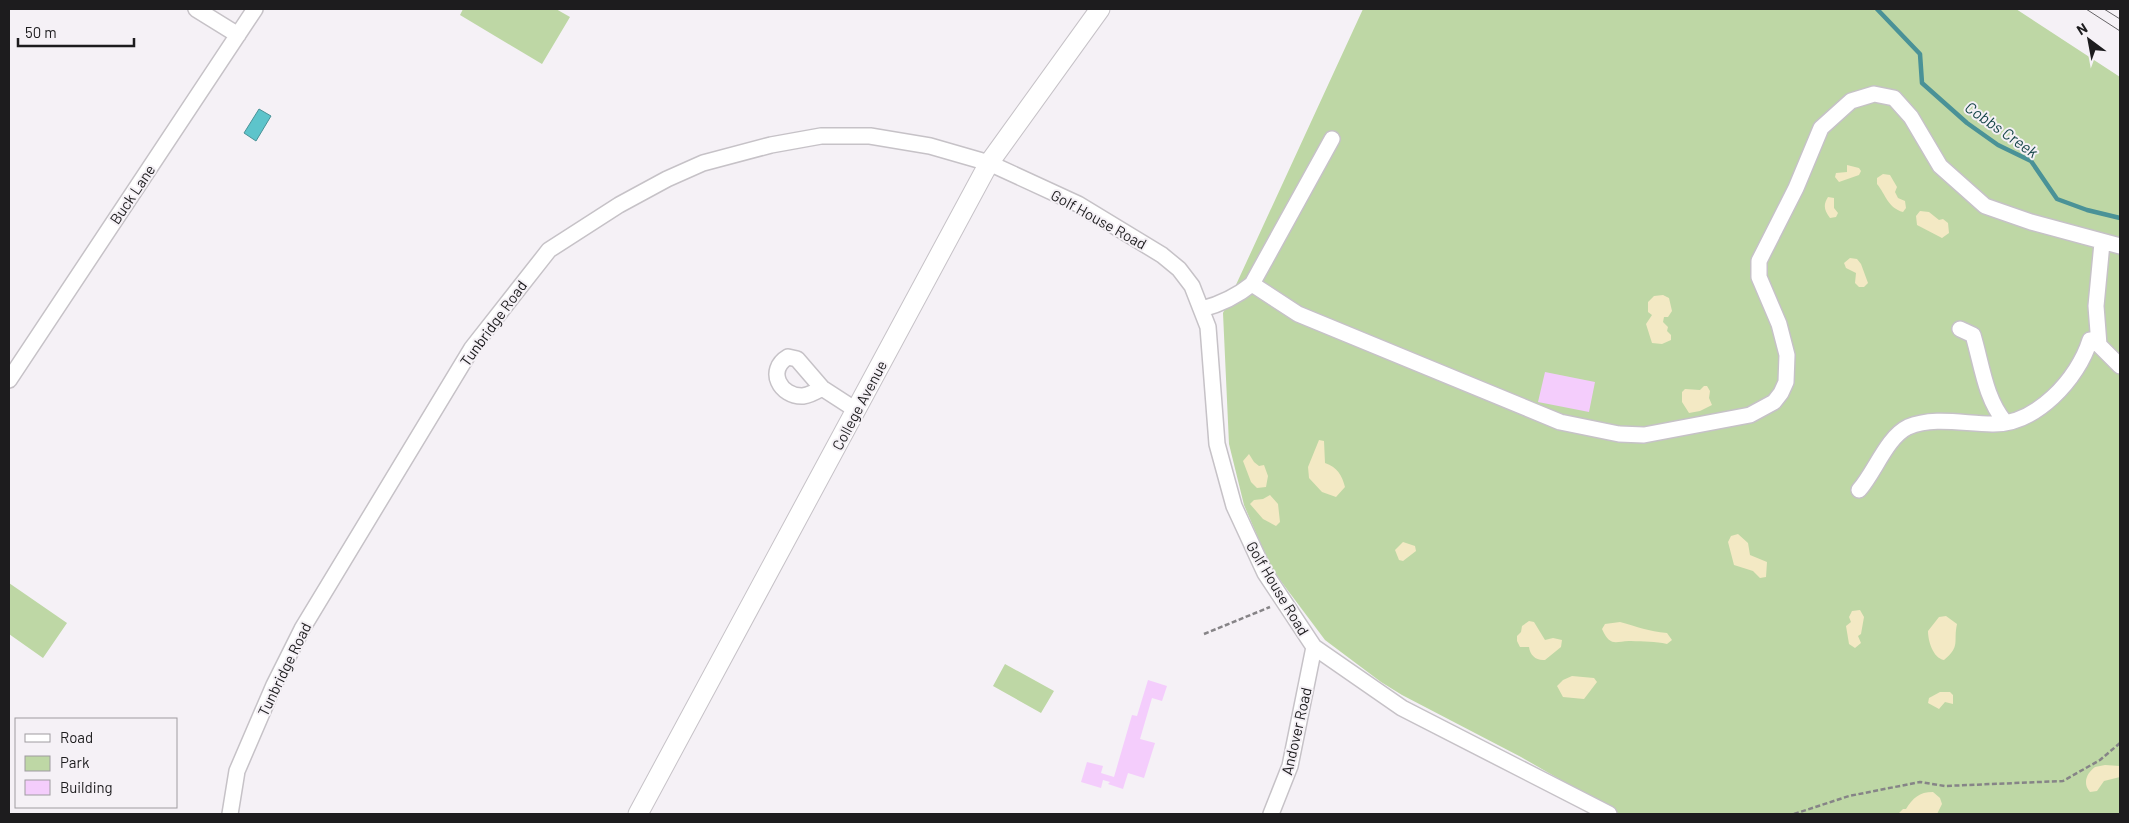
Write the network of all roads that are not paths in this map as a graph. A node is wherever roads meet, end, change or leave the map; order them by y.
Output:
1 (196, 9) edge
2 (255, 9) edge
3 (1100, 9) edge
4 (238, 36) junction
5 (1332, 139) dead end
6 (989, 163) junction
7 (2102, 243) junction
8 (2120, 246) edge
9 (1252, 284) junction
10 (1202, 309) junction
11 (1960, 329) dead end
12 (2099, 345) junction
13 (2120, 366) edge
14 (9, 380) edge
15 (822, 388) dead end
16 (856, 410) junction
17 (2005, 422) junction
18 (1859, 490) dead end
19 (1314, 647) junction
20 (230, 814) edge
21 (638, 814) edge
22 (1271, 814) edge
23 (1609, 814) edge

1 - 4 street
2 - 4 street, Buck Lane
3 - 6 main road, College Avenue
4 - 14 street, Buck Lane
5 - 9 street
6 - 10 street, Golf House Road
6 - 16 main road, College Avenue
6 - 20 street, Tunbridge Road
7 - 8 street
7 - 9 street
7 - 12 street
9 - 10 street
10 - 19 street, Golf House Road
11 - 17 street
12 - 13 street
12 - 17 street
15 - 16 street
16 - 21 main road, College Avenue
17 - 18 street
19 - 22 street, Andover Road
19 - 23 street, Golf House Road

